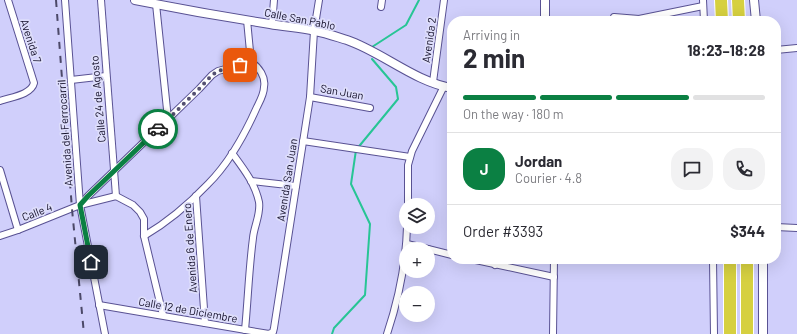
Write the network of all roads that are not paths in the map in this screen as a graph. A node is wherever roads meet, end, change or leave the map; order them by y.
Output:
1 (8, 0) edge
2 (64, 0) edge
3 (101, 0) edge
4 (135, 0) edge
5 (274, 0) edge
6 (320, 0) edge
7 (382, 0) edge
8 (444, 0) edge
9 (544, 0) edge
10 (721, 0) edge
11 (738, 0) edge
12 (754, 0) edge
13 (161, 3) edge
14 (703, 3) edge
15 (381, 7) dead end
16 (545, 16) edge
17 (651, 16) edge
18 (704, 16) edge
19 (722, 16) edge
20 (739, 16) edge
21 (756, 16) edge
22 (247, 20) junction
23 (272, 24) junction
24 (314, 31) junction
25 (797, 48) edge
26 (781, 50) edge
27 (251, 62) junction
28 (106, 76) junction
29 (71, 80) junction
30 (433, 82) junction
31 (447, 87) edge
32 (447, 89) edge
33 (310, 97) junction
34 (0, 101) edge
35 (370, 108) dead end
36 (168, 119) junction
37 (303, 141) junction
38 (232, 153) junction
39 (410, 157) junction
40 (0, 170) edge
41 (114, 170) junction
42 (252, 181) junction
43 (296, 186) junction
44 (116, 196) junction
45 (196, 196) junction
46 (408, 198) edge
47 (80, 205) junction
48 (781, 227) edge
49 (797, 228) edge
50 (18, 230) junction
51 (0, 236) edge
52 (144, 236) junction
53 (435, 251) edge
54 (447, 254) edge
55 (491, 264) edge
56 (554, 264) edge
57 (713, 264) edge
58 (730, 264) edge
59 (747, 264) edge
60 (763, 264) edge
61 (495, 265) joint
62 (554, 277) junction
63 (400, 278) edge
64 (99, 305) junction
65 (163, 315) junction
66 (206, 323) junction
67 (245, 330) junction
68 (273, 332) joint
69 (105, 334) edge
70 (387, 334) edge
71 (553, 334) edge
72 (714, 334) edge
73 (730, 334) edge
74 (747, 334) edge
75 (763, 334) edge

1 - 34 street, Avenida 7
2 - 29 street, Avenida del Ferrocarril
3 - 28 street, Calle 24 de Agosto
4 - 13 street, Calle San Pablo
5 - 23 street
6 - 24 street, Avenida San Juan
7 - 15 street
8 - 30 street, Avenida 2
9 - 16 street
10 - 19 highway
11 - 20 highway
12 - 21 street
13 - 22 street, Calle San Pablo
13 - 36 street
14 - 17 street
14 - 18 street
22 - 23 street, Calle San Pablo
22 - 27 street
23 - 24 street, Calle San Pablo
24 - 30 street, Calle San Pablo
24 - 33 street, Avenida San Juan
25 - 26 street
27 - 36 street
27 - 38 street
28 - 29 street
28 - 41 street, Calle 24 de Agosto
29 - 47 street, Avenida del Ferrocarril
30 - 31 street, Calle San Pablo
32 - 39 street
33 - 35 street, San Juan
33 - 37 street, Avenida San Juan
36 - 41 street
37 - 39 street
37 - 43 street, Avenida San Juan
38 - 42 street
38 - 45 street
39 - 46 street
40 - 50 street
41 - 44 street, Calle 24 de Agosto
41 - 47 street
42 - 43 street
42 - 67 street
43 - 68 street, Avenida San Juan
44 - 47 street
44 - 52 street
45 - 52 street
45 - 66 street, Avenida 6 de Enero
47 - 50 street, Calle 4
47 - 64 street, Avenida del Ferrocarril
48 - 49 street
50 - 51 street, Calle 4
52 - 65 street
53 - 54 street
55 - 61 street
56 - 62 street
57 - 72 street
58 - 73 highway
59 - 74 highway
60 - 75 street
61 - 62 street
62 - 71 street
63 - 70 street
64 - 65 street, Calle 12 de Diciembre
64 - 69 street, Avenida del Ferrocarril
65 - 66 street, Calle 12 de Diciembre
66 - 67 street, Calle 12 de Diciembre
67 - 68 street, Calle 12 de Diciembre

